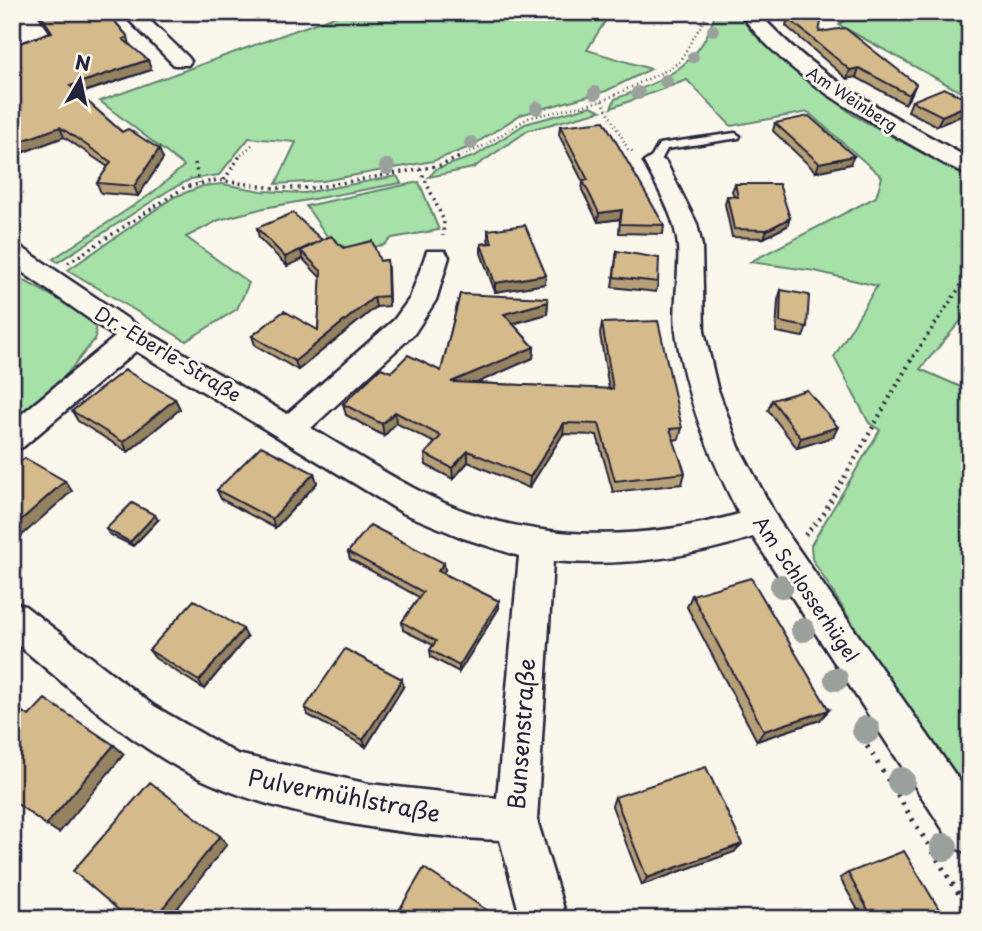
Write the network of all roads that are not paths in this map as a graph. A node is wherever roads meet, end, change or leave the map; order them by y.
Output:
1 (130, 12) edge
2 (748, 12) edge
3 (181, 61) dead end
4 (735, 136) dead end
5 (655, 162) joint
6 (970, 168) edge
7 (12, 253) edge
8 (436, 257) road end
9 (134, 337) junction
10 (290, 428) junction
11 (12, 439) edge
12 (758, 522) junction
13 (537, 545) junction
14 (12, 618) edge
15 (516, 820) junction
16 (970, 833) edge
17 (544, 919) edge

1 - 3 street
2 - 6 street, Am Weinberg
4 - 5 lane
5 - 12 street, Am Schlosserhügel
7 - 9 street, Dr.-Eberle-Straße
8 - 10 street
9 - 10 street, Dr.-Eberle-Straße
9 - 11 street
10 - 13 street, Dr.-Eberle-Straße
12 - 13 street, Dr.-Eberle-Straße
12 - 16 street, Am Schlosserhügel
13 - 15 street, Bunsenstraße
14 - 15 street, Pulvermühlstraße
15 - 17 street, Bunsenstraße

